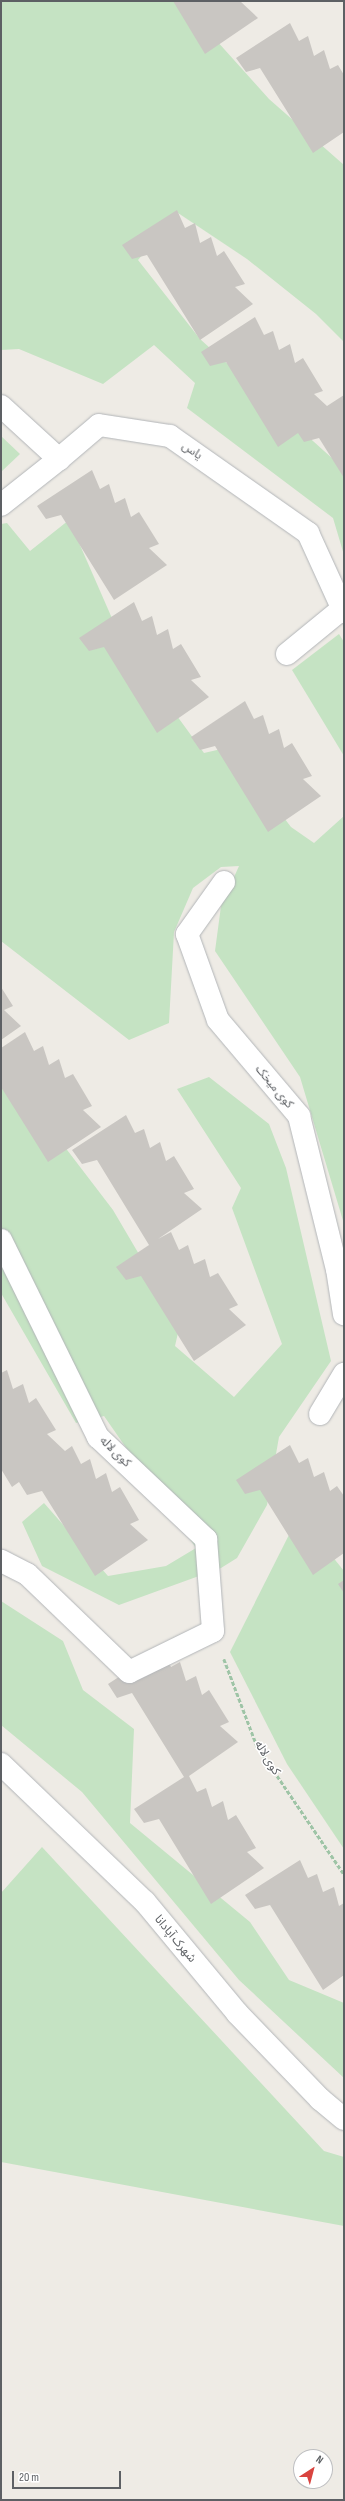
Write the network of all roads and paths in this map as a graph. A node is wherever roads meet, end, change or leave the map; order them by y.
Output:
1 (1, 406) edge
2 (59, 459) junction
3 (1, 505) edge
4 (343, 611) edge
5 (287, 654) dead end
6 (224, 882) dead end
7 (1, 1240) edge
8 (344, 1314) edge
9 (344, 1374) edge
10 (320, 1414) dead end
11 (1, 1561) edge
12 (213, 1631) junction
13 (1, 1764) edge
14 (344, 1874) edge
15 (344, 2119) edge

1 - 2 street
2 - 3 street, یاس
2 - 4 street, یاس
4 - 5 street
6 - 8 street, کوی میخک
7 - 12 street, کوی لاله
9 - 10 street
11 - 12 street
12 - 14 path, کوی لاله
13 - 15 street, شهرک آپادانا

